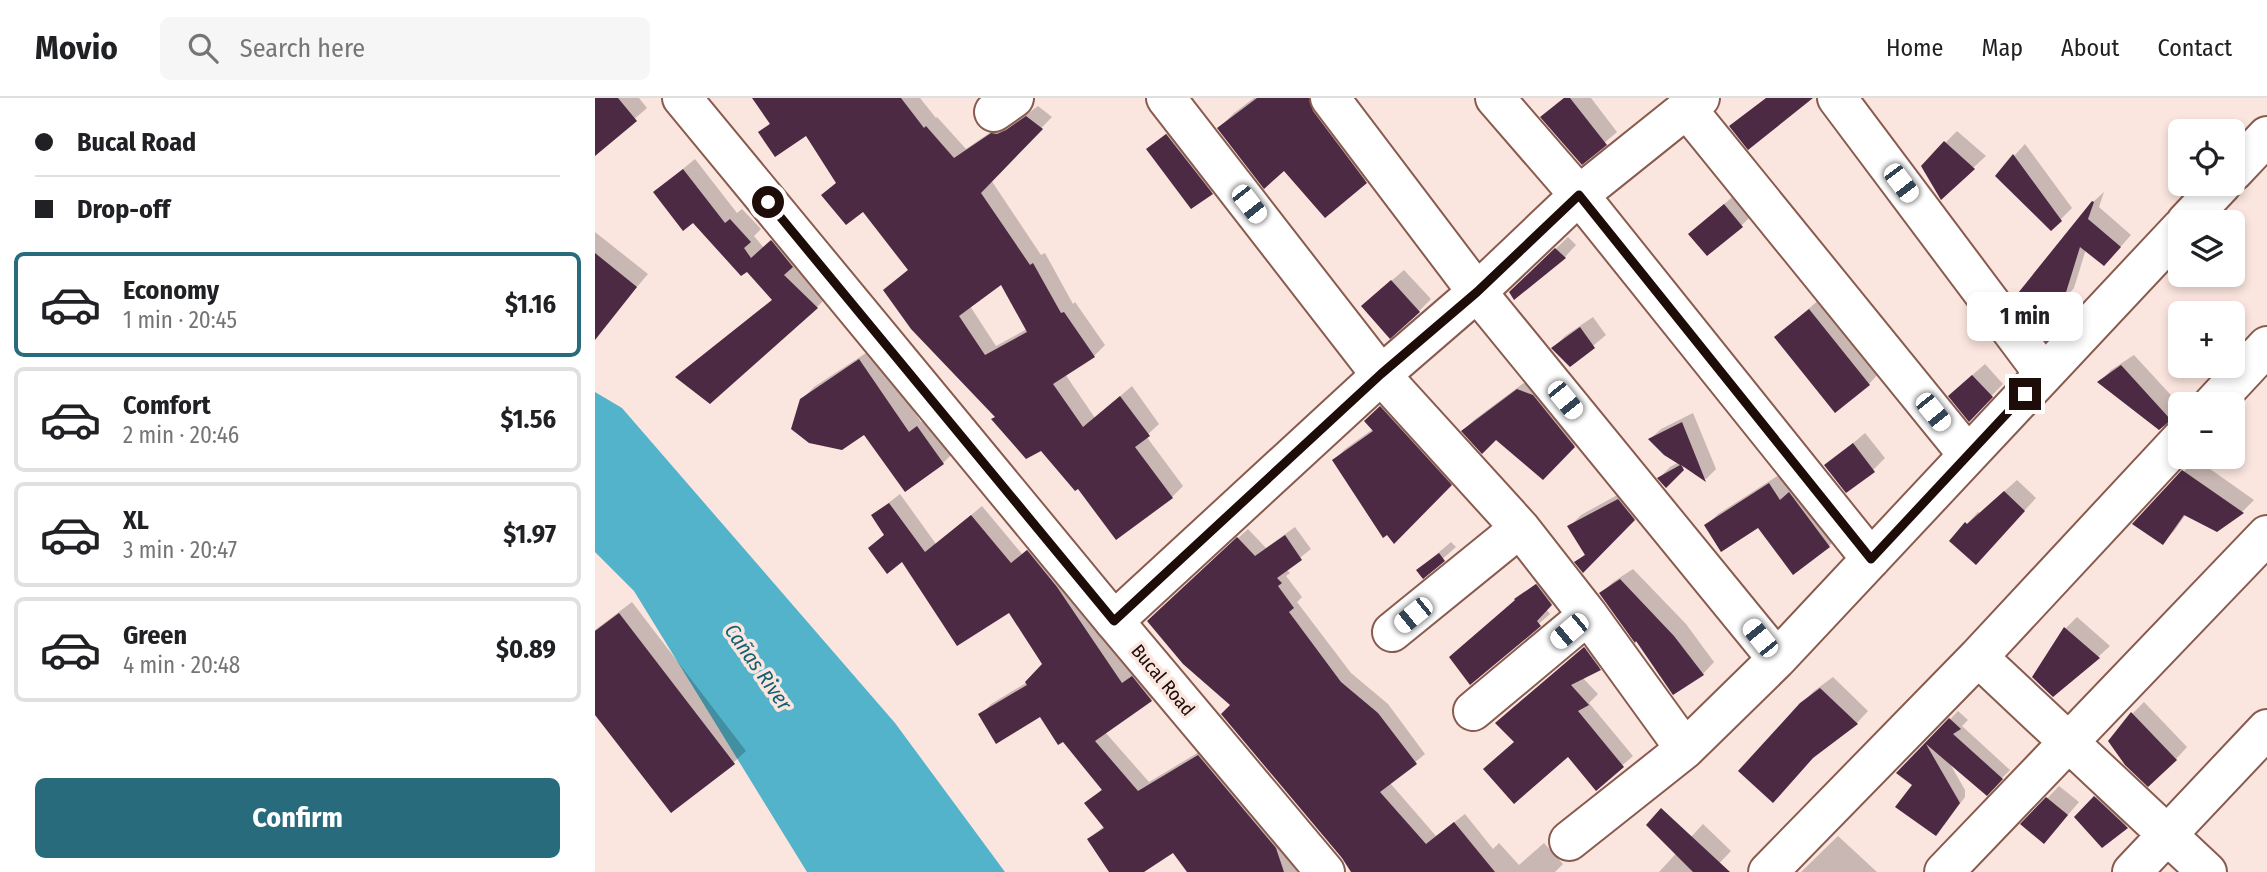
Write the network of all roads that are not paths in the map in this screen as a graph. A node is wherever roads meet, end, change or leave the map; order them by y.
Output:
1 (682, 98) edge
2 (1165, 98) edge
3 (1330, 98) edge
4 (1495, 98) edge
5 (1837, 98) edge
6 (1693, 103) edge
7 (2267, 136) edge
8 (2245, 159) edge
9 (1579, 195) junction
10 (2211, 196) edge
11 (2197, 210) edge
12 (2168, 242) edge
13 (1477, 292) junction
14 (2267, 346) edge
15 (1381, 374) junction
16 (2044, 374) junction
17 (2224, 392) edge
18 (2168, 453) edge
19 (1968, 455) junction
20 (1520, 528) junction
21 (2267, 535) edge
22 (1871, 559) junction
23 (1588, 615) junction
24 (1114, 621) junction
25 (1392, 632) dead end
26 (1978, 657) junction
27 (1777, 659) junction
28 (1473, 711) dead end
29 (2267, 729) edge
30 (2069, 742) junction
31 (1685, 749) junction
32 (2167, 835) junction
33 (1569, 841) dead end
34 (1325, 872) edge
35 (1768, 872) edge
36 (1944, 872) edge
37 (2133, 872) edge
38 (2207, 872) edge

1 - 24 street, Bucal Road
2 - 15 street
3 - 13 street
4 - 9 street
5 - 16 street
6 - 9 street
6 - 19 street
7 - 8 street
9 - 13 street
9 - 22 street
10 - 11 street
12 - 16 street
13 - 15 street
13 - 27 street
14 - 17 street
15 - 20 street
15 - 24 street
16 - 19 street
18 - 26 street
19 - 22 street
20 - 23 street
20 - 25 street
21 - 30 street
22 - 27 street
23 - 28 street
23 - 31 street
24 - 34 street, Bucal Road
26 - 30 street
26 - 35 street
27 - 31 street
29 - 32 street
30 - 32 street
30 - 36 street
31 - 33 street
32 - 37 street
32 - 38 street

